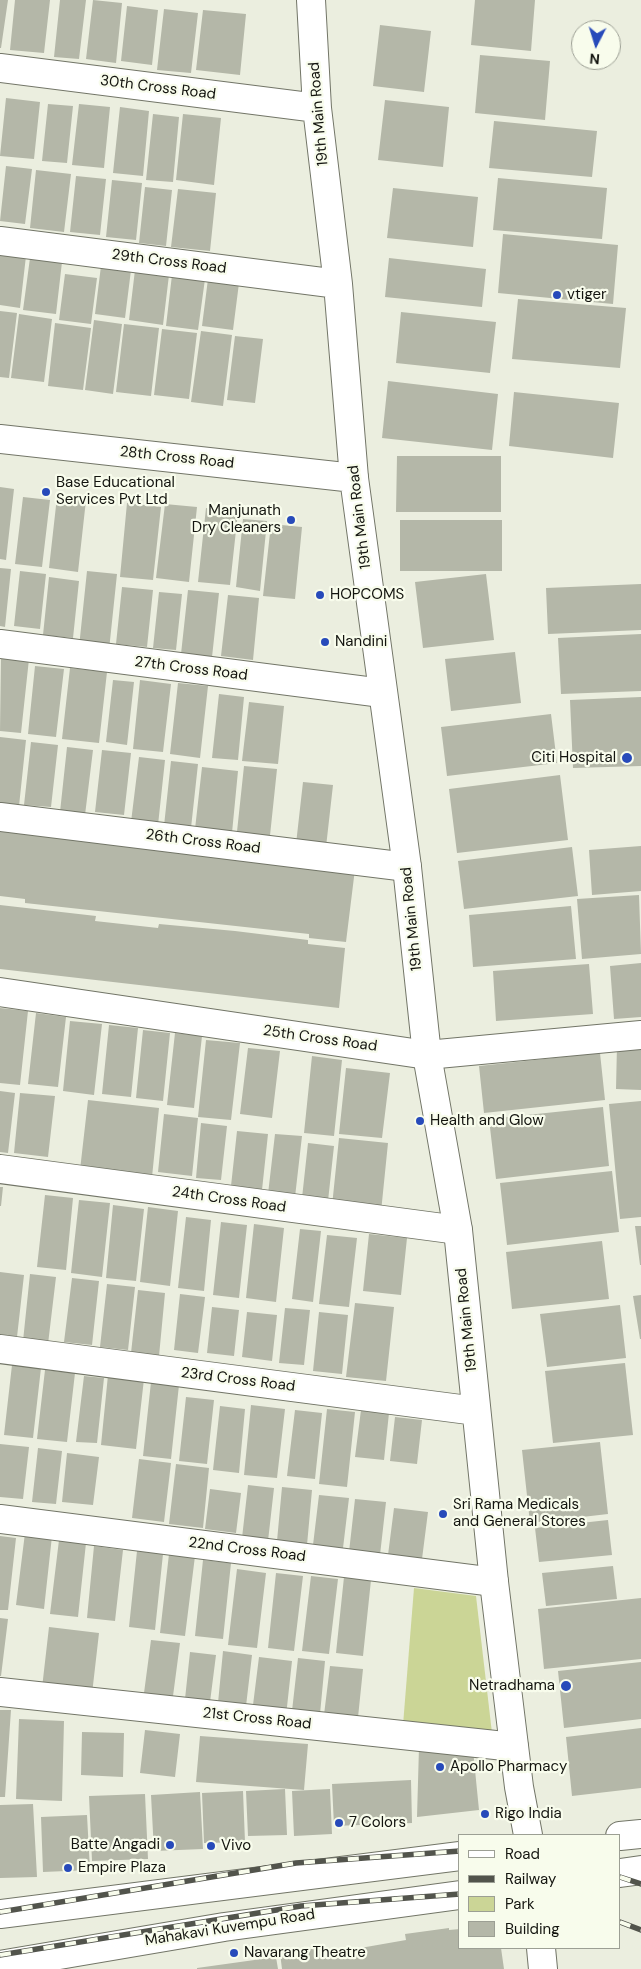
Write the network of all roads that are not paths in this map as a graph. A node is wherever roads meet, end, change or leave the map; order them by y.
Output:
1 (311, 0) edge
2 (0, 68) edge
3 (317, 108) junction
4 (0, 241) edge
5 (338, 284) junction
6 (0, 439) edge
7 (354, 478) junction
8 (0, 644) edge
9 (382, 693) junction
10 (0, 817) edge
11 (406, 867) junction
12 (0, 992) edge
13 (641, 1035) edge
14 (427, 1055) junction
15 (0, 1169) edge
16 (458, 1230) junction
17 (0, 1349) edge
18 (476, 1411) junction
19 (0, 1519) edge
20 (494, 1582) junction
21 (0, 1692) edge
22 (514, 1747) junction
23 (528, 1834) edge
24 (641, 1834) edge
25 (621, 1836) edge
26 (458, 1856) edge
27 (641, 1870) edge
28 (621, 1873) edge
29 (458, 1895) edge
30 (0, 1914) edge
31 (541, 1949) edge
32 (0, 1965) edge
33 (543, 1969) edge

1 - 3 street, 19th Main Road
2 - 3 street, 30th Cross Road
3 - 5 street, 19th Main Road
4 - 5 street, 29th Cross Road
5 - 7 street, 19th Main Road
6 - 7 street, 28th Cross Road
7 - 9 street, 19th Main Road
8 - 9 street, 27th Cross Road
9 - 11 street, 19th Main Road
10 - 11 street, 26th Cross Road
11 - 14 street, 19th Main Road
12 - 14 street, 25th Cross Road
13 - 14 street, 25th Cross Road
14 - 16 street, 19th Main Road
15 - 16 street, 24th Cross Road
16 - 18 street, 19th Main Road
17 - 18 street, 23rd Cross Road
18 - 20 street, 19th Main Road
19 - 20 street, 22nd Cross Road
20 - 22 street, 19th Main Road
21 - 22 street, 21st Cross Road
22 - 23 street, 19th Main Road
24 - 25 street
26 - 30 street
27 - 28 street
29 - 32 street, Mahakavi Kuvempu Road
31 - 33 street

